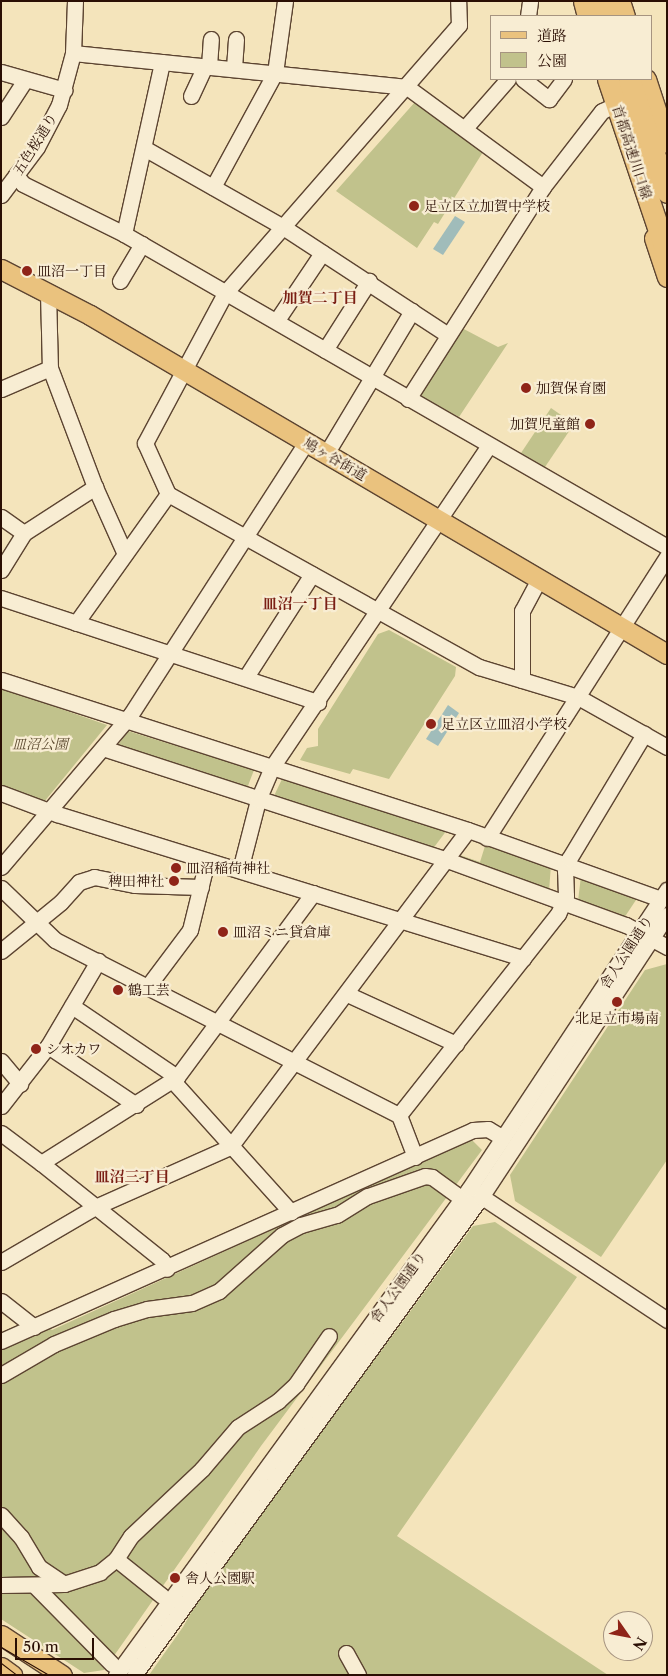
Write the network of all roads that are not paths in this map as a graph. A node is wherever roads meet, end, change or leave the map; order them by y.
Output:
1 (75, 1) edge
2 (284, 1) edge
3 (458, 1) edge
4 (530, 1) edge
5 (576, 1) edge
6 (584, 1) edge
7 (592, 1) edge
8 (603, 1) edge
9 (613, 1) edge
10 (620, 1) edge
11 (528, 15) edge
12 (581, 15) edge
13 (588, 15) edge
14 (597, 15) edge
15 (608, 15) edge
16 (618, 15) edge
17 (625, 15) edge
18 (236, 38) dead end
19 (211, 39) dead end
20 (73, 53) junction
21 (162, 62) junction
22 (207, 66) junction
23 (234, 68) junction
24 (1, 72) edge
25 (275, 73) junction
26 (26, 80) junction
27 (507, 80) edge
28 (524, 80) edge
29 (563, 80) edge
30 (602, 80) edge
31 (608, 80) edge
32 (617, 80) edge
33 (629, 80) edge
34 (639, 80) edge
35 (646, 80) edge
36 (406, 87) junction
37 (64, 90) junction
38 (191, 96) dead end
39 (611, 107) junction
40 (1, 117) edge
41 (465, 128) junction
42 (667, 143) edge
43 (144, 148) junction
44 (658, 169) edge
45 (16, 176) junction
46 (213, 187) junction
47 (543, 187) junction
48 (667, 192) edge
49 (1, 195) edge
50 (283, 227) junction
51 (124, 234) junction
52 (142, 244) junction
53 (667, 249) edge
54 (322, 252) junction
55 (667, 254) edge
56 (1, 270) edge
57 (667, 277) edge
58 (368, 281) junction
59 (120, 282) dead end
60 (48, 292) junction
61 (225, 293) junction
62 (412, 312) junction
63 (277, 320) junction
64 (448, 335) junction
65 (324, 350) junction
66 (50, 368) junction
67 (184, 371) junction
68 (371, 378) junction
69 (1, 390) edge
70 (408, 399) junction
71 (306, 442) junction
72 (489, 445) junction
73 (326, 454) junction
74 (95, 487) junction
75 (168, 494) junction
76 (1, 517) edge
77 (438, 520) junction
78 (24, 533) junction
79 (245, 537) junction
80 (667, 547) edge
81 (125, 554) junction
82 (667, 556) edge
83 (1, 570) edge
84 (312, 574) junction
85 (539, 579) junction
86 (1, 598) edge
87 (376, 610) junction
88 (76, 623) junction
89 (621, 627) junction
90 (170, 654) junction
91 (667, 654) edge
92 (246, 677) junction
93 (1, 680) edge
94 (522, 680) junction
95 (578, 698) junction
96 (318, 702) junction
97 (125, 720) junction
98 (644, 734) junction
99 (667, 747) edge
100 (103, 748) junction
101 (272, 767) junction
102 (1, 793) edge
103 (258, 800) junction
104 (50, 810) junction
105 (468, 830) junction
106 (487, 838) junction
107 (447, 860) junction
108 (207, 861) junction
109 (567, 865) junction
110 (1, 867) edge
111 (240, 870) junction
112 (201, 887) junction
113 (1, 888) edge
114 (313, 893) junction
115 (664, 894) edge
116 (564, 901) junction
117 (667, 915) edge
118 (37, 922) junction
119 (401, 922) junction
120 (644, 936) junction
121 (667, 947) edge
122 (1, 951) edge
123 (523, 958) junction
124 (98, 961) junction
125 (148, 986) junction
126 (347, 994) junction
127 (72, 1006) junction
128 (218, 1023) junction
129 (456, 1044) junction
130 (48, 1046) junction
131 (1, 1061) edge
132 (296, 1062) junction
133 (175, 1079) junction
134 (20, 1084) junction
135 (136, 1105) junction
136 (1, 1106) edge
137 (399, 1115) junction
138 (3, 1137) edge
139 (503, 1138) junction
140 (230, 1147) junction
141 (415, 1157) junction
142 (41, 1163) junction
143 (468, 1193) junction
144 (95, 1207) junction
145 (294, 1220) junction
146 (1, 1262) edge
147 (167, 1269) junction
148 (1, 1301) edge
149 (107, 1304) dead end
150 (114, 1319) junction
151 (667, 1320) edge
152 (34, 1327) junction
153 (1, 1342) edge
154 (338, 1354) dead end
155 (1, 1375) edge
156 (1, 1515) edge
157 (116, 1559) junction
158 (64, 1584) junction
159 (1, 1586) edge
160 (36, 1586) junction
161 (162, 1596) dead end
162 (1, 1635) edge
163 (346, 1653) dead end
164 (1, 1667) edge
165 (114, 1669) edge
166 (12, 1675) edge
167 (62, 1675) edge
168 (134, 1675) edge
169 (358, 1675) edge

1 - 20 street, 五色桜通り
2 - 25 street
3 - 36 street
4 - 11 street
5 - 12 main road
6 - 13 highway
7 - 14 highway
8 - 15 highway
9 - 16 highway
10 - 17 main road
18 - 23 street
19 - 22 street
20 - 21 street
20 - 37 street, 五色桜通り
21 - 22 street
21 - 43 street
22 - 23 street
22 - 38 street
23 - 25 street
24 - 26 street
25 - 36 street
25 - 46 street
26 - 37 street
26 - 40 street
27 - 41 street
28 - 29 street
30 - 39 main road
31 - 55 highway, 首都高速川口線
32 - 44 highway
33 - 44 highway
34 - 44 highway
35 - 42 main road
36 - 41 street
36 - 50 street
37 - 45 street, 五色桜通り
39 - 47 street
39 - 57 main road
41 - 47 street
43 - 46 street
43 - 51 street
44 - 48 highway
44 - 53 highway
45 - 49 street, 五色桜通り
45 - 51 street
46 - 50 street
47 - 64 street
50 - 54 street
50 - 61 street
51 - 52 street
52 - 59 street
52 - 61 street
54 - 58 street
54 - 63 street
56 - 60 main road, 鳩ヶ谷街道
58 - 62 street
58 - 65 street
60 - 66 street
60 - 67 main road, 鳩ヶ谷街道
61 - 63 street
61 - 67 street
62 - 64 street
62 - 68 street
63 - 65 street
64 - 70 street
65 - 68 street
66 - 69 street
66 - 74 street
67 - 71 main road, 鳩ヶ谷街道
67 - 75 street
68 - 70 street
68 - 73 street
70 - 72 street
71 - 73 main road, 鳩ヶ谷街道
71 - 79 street
72 - 77 street
72 - 80 street
73 - 77 main road, 鳩ヶ谷街道
74 - 78 street
74 - 81 street
75 - 79 street
75 - 81 street
76 - 78 street
77 - 85 main road, 鳩ヶ谷街道
77 - 87 street
78 - 83 street
79 - 84 street
79 - 90 street
81 - 88 street
82 - 89 street
84 - 87 street
84 - 92 street
85 - 89 main road, 鳩ヶ谷街道
85 - 94 street
86 - 88 street
87 - 94 street
87 - 96 street
88 - 90 street
89 - 91 main road, 鳩ヶ谷街道
89 - 95 street
90 - 92 street
90 - 97 street
92 - 96 street
93 - 97 street
94 - 95 street
95 - 98 street
95 - 106 street
96 - 101 street
97 - 100 street
97 - 101 street
98 - 99 street
98 - 109 street
100 - 103 street
100 - 104 street
101 - 103 street
101 - 105 street
102 - 104 street
103 - 107 street
103 - 111 street
104 - 108 street
104 - 110 street
105 - 106 street
105 - 107 street
106 - 109 street
107 - 116 street
107 - 119 street
108 - 111 street
108 - 112 street
109 - 115 street
109 - 116 street
111 - 114 street
112 - 118 street
112 - 125 street
113 - 118 street
114 - 119 street
114 - 128 street
115 - 120 street, 舎人公園通り
116 - 120 street
116 - 123 street
117 - 120 street, 舎人公園通り
118 - 122 street
118 - 124 street
119 - 123 street
119 - 126 street
120 - 121 street
120 - 139 street, 舎人公園通り
120 - 143 street, 舎人公園通り
123 - 129 street
124 - 125 street
124 - 127 street
125 - 128 street
126 - 129 street
126 - 132 street
127 - 130 street
127 - 133 street
128 - 132 street
128 - 133 street
129 - 137 street
130 - 134 street
130 - 135 street
131 - 134 street
132 - 137 street
132 - 140 street
133 - 135 street
133 - 140 street
134 - 136 street
135 - 142 street
137 - 141 street
138 - 142 street
139 - 141 street
139 - 143 street, 舎人公園通り
140 - 144 street
140 - 145 street
141 - 145 street
142 - 144 street
143 - 145 street
143 - 151 street
143 - 165 street, 舎人公園通り
143 - 168 street, 舎人公園通り
144 - 146 street
144 - 147 street
145 - 147 street
145 - 150 street
147 - 152 street
148 - 152 street
149 - 150 street
150 - 155 street
152 - 153 street
154 - 157 street
156 - 158 street
157 - 158 street
157 - 161 street
158 - 160 street
159 - 160 street
160 - 165 street
162 - 167 main road
163 - 169 street
164 - 166 main road

